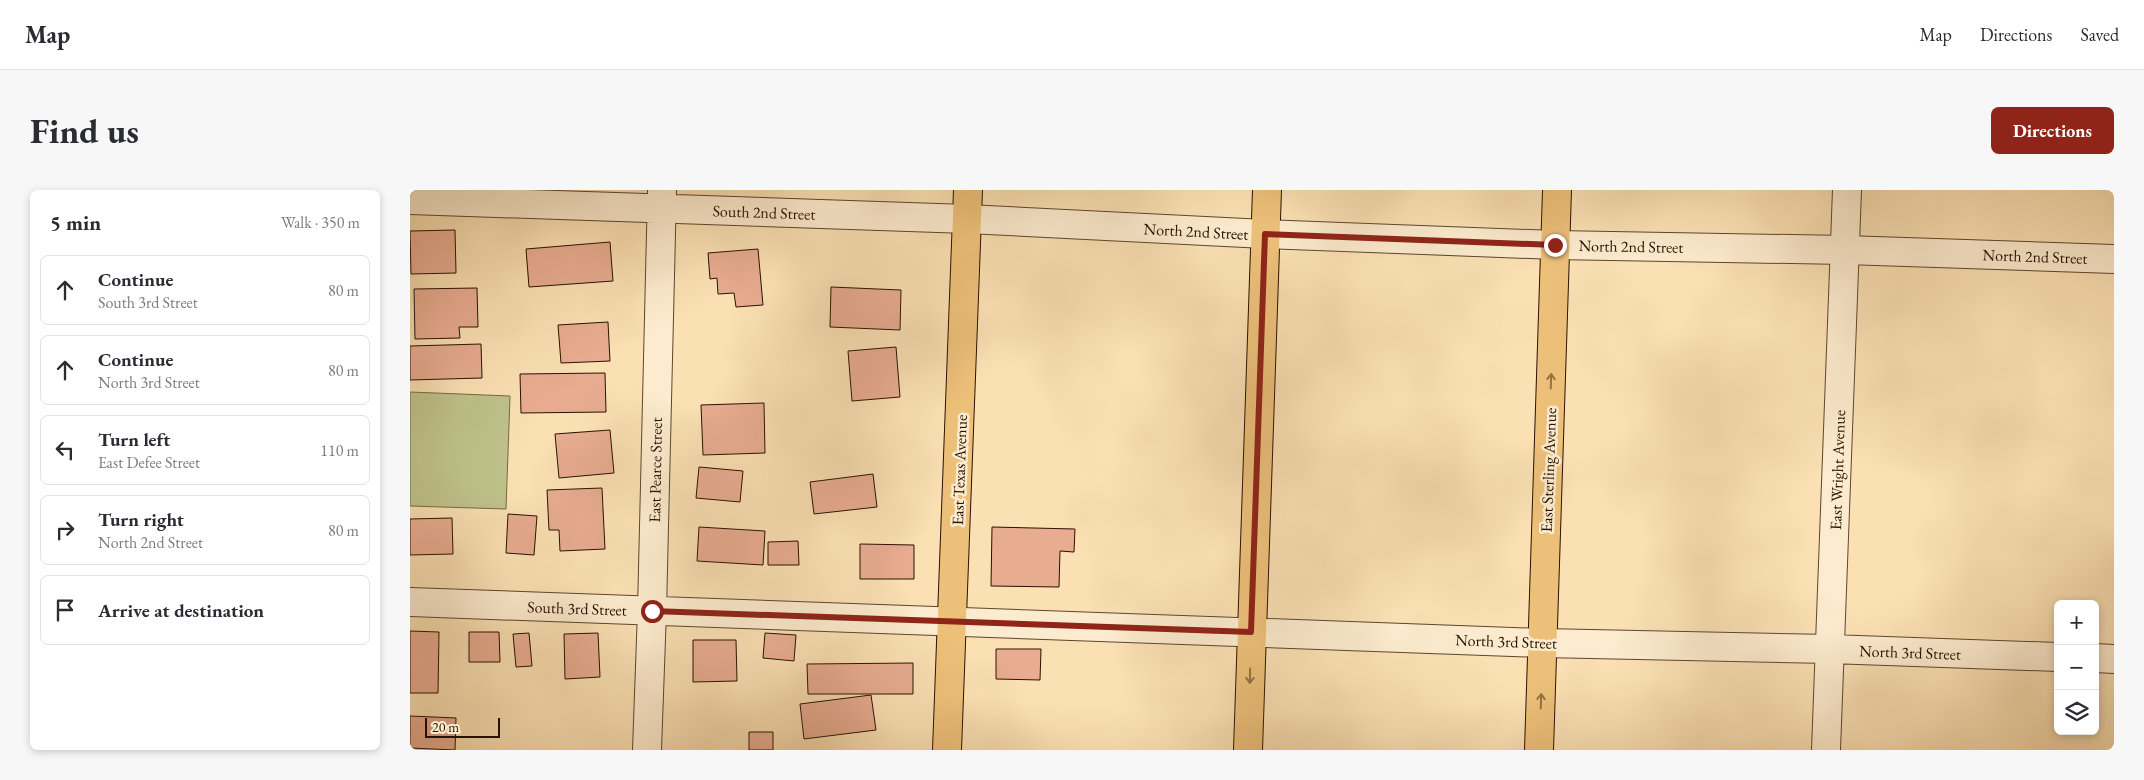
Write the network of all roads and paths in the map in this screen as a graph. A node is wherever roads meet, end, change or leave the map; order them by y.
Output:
1 (968, 190) edge
2 (1267, 190) edge
3 (1557, 190) edge
4 (1847, 190) edge
5 (662, 199) edge
6 (410, 200) edge
7 (968, 219) junction
8 (1265, 234) junction
9 (1555, 245) junction
10 (1845, 250) junction
11 (2114, 259) edge
12 (410, 602) edge
13 (652, 611) junction
14 (954, 621) junction
15 (1251, 632) junction
16 (1543, 642) junction
17 (1830, 649) junction
18 (2054, 657) edge
19 (2099, 658) edge
20 (2114, 659) edge
21 (647, 750) edge
22 (947, 750) edge
23 (1248, 750) edge
24 (1539, 750) edge
25 (1826, 750) edge

1 - 7 main road, East Texas Avenue
2 - 8 main road
3 - 9 main road, East Sterling Avenue
4 - 10 street, East Wright Avenue
5 - 6 street, South 2nd Street
5 - 7 street, South 2nd Street
5 - 13 street, East Pearce Street
7 - 8 street, North 2nd Street
7 - 14 main road, East Texas Avenue
8 - 9 street, North 2nd Street
8 - 15 main road
9 - 10 street, North 2nd Street
16 -> 9 main road, East Sterling Avenue
10 - 11 street, North 2nd Street
10 - 17 street, East Wright Avenue
12 - 13 street, South 3rd Street
13 - 14 street, South 3rd Street
13 - 21 street, East Pearce Street
14 - 15 street, North 3rd Street
14 - 22 main road, East Texas Avenue
15 - 16 street, North 3rd Street
15 -> 23 main road
16 - 17 street, North 3rd Street
24 -> 16 main road, East Sterling Avenue
17 - 18 street, North 3rd Street
17 - 25 street, East Wright Avenue
19 - 20 street

